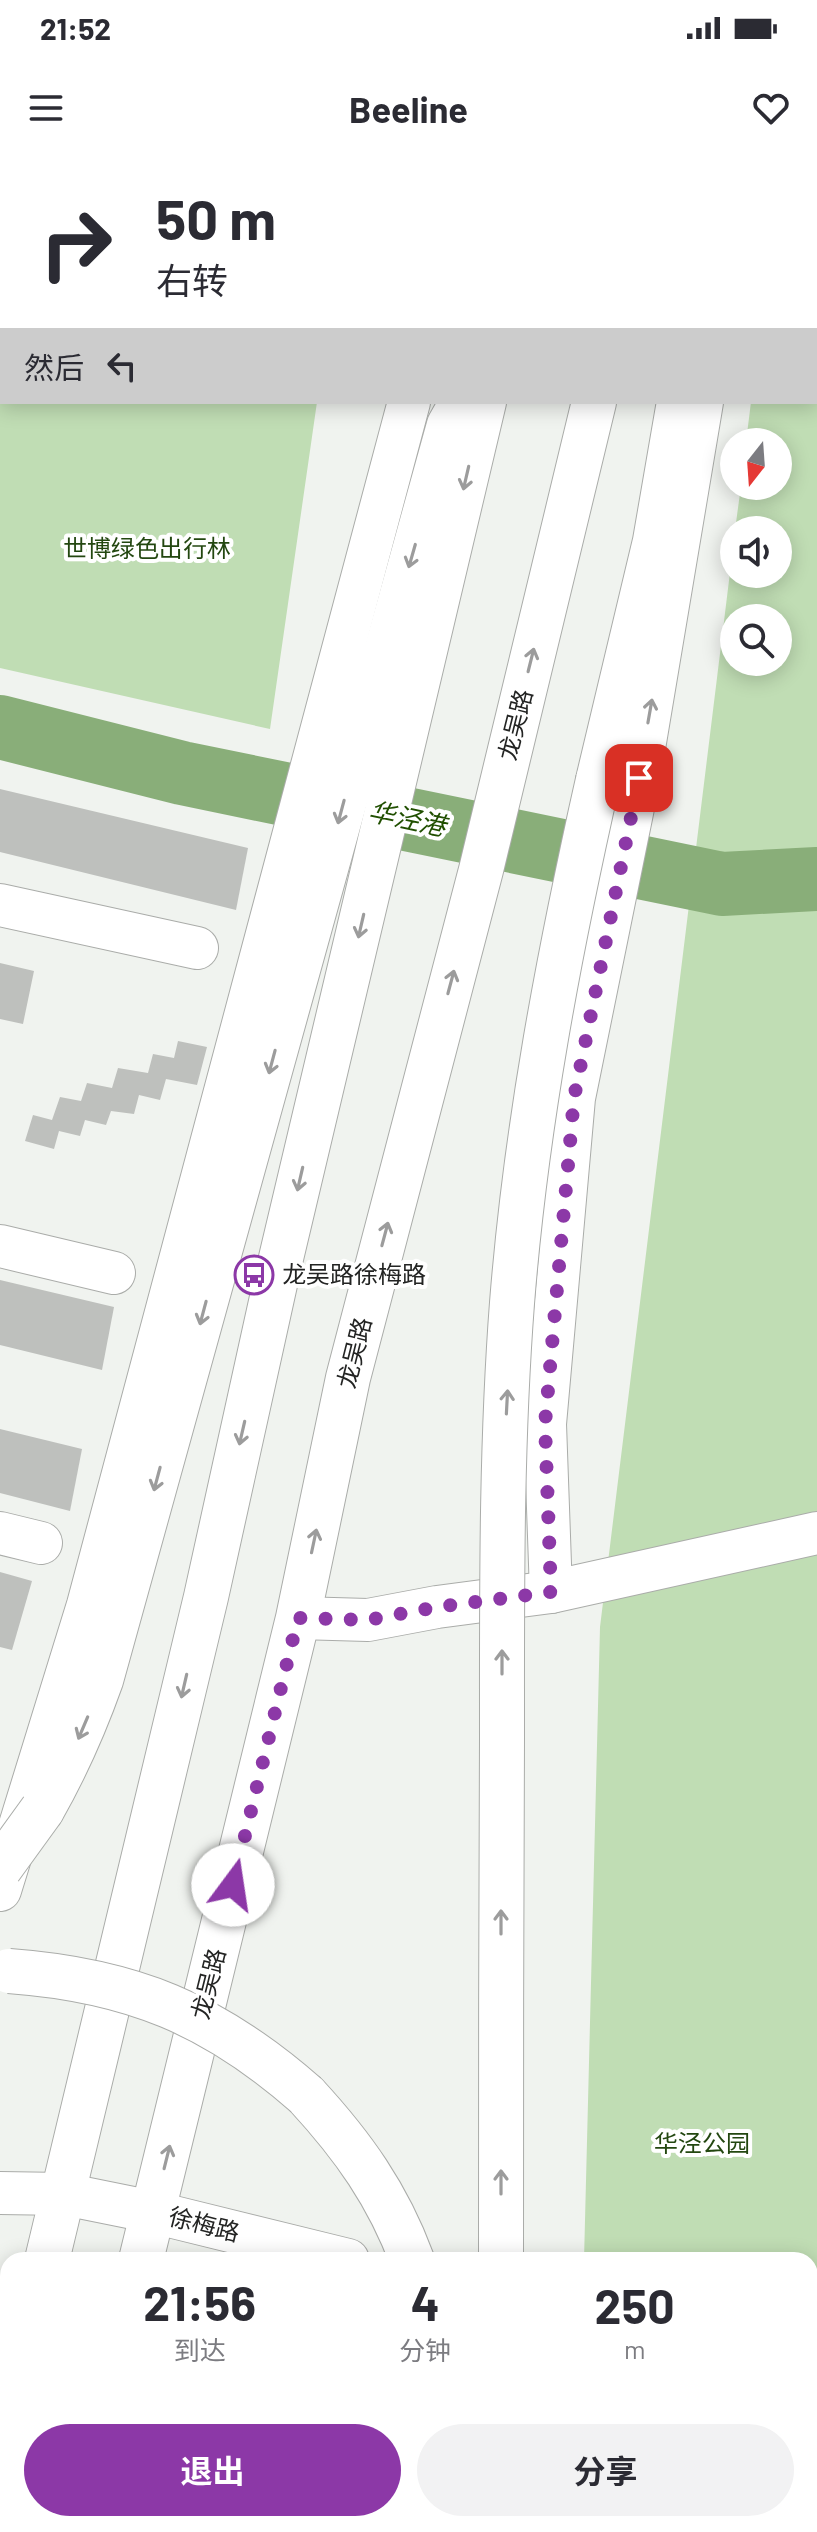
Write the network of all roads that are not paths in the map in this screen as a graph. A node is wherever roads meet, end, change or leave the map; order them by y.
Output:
1 (409, 404) edge
2 (461, 404) edge
3 (484, 404) edge
4 (594, 404) edge
5 (679, 404) edge
6 (702, 404) edge
7 (342, 735) junction
8 (0, 905) edge
9 (197, 948) dead end
10 (0, 1246) edge
11 (114, 1273) dead end
12 (0, 1533) edge
13 (817, 1533) edge
14 (41, 1543) dead end
15 (551, 1592) junction
16 (298, 1618) junction
17 (0, 1868) edge
18 (0, 1890) edge
19 (0, 1972) edge
20 (0, 2193) edge
21 (64, 2194) junction
22 (153, 2212) junction
23 (49, 2252) edge
24 (143, 2252) edge
25 (316, 2252) edge
26 (409, 2252) edge
27 (501, 2252) edge

1 - 7 street
2 -> 7 main road
3 -> 21 main road
16 -> 4 main road, 龙吴路
27 -> 5 main road, bridge
15 -> 6 street
7 -> 17 main road, bridge
7 - 18 street
8 - 9 street
10 - 11 street
12 - 14 street
13 - 15 street
15 - 16 street
22 -> 16 main road, 龙吴路
19 - 26 main road, bridge
20 - 21 street
21 - 22 street, 徐梅路
21 - 23 main road
22 - 24 main road, 龙吴路
22 - 25 street, 徐梅路

